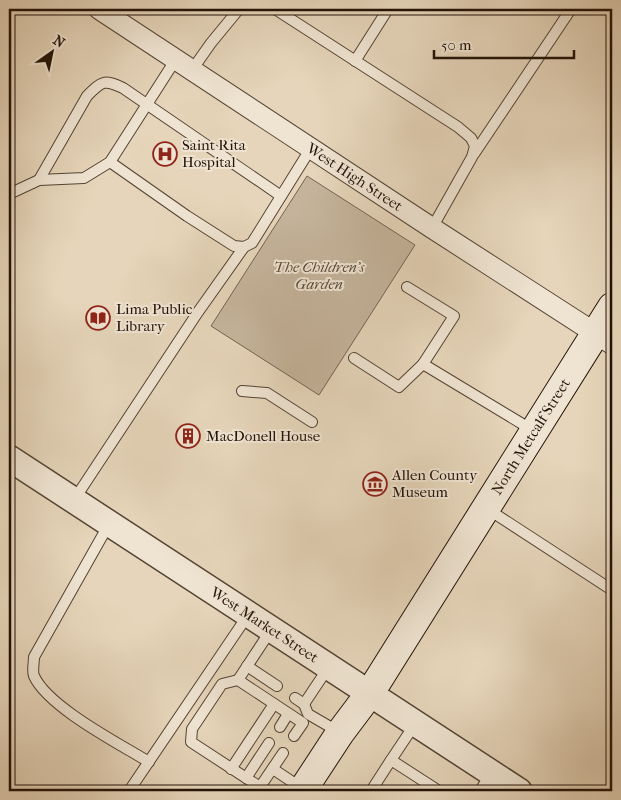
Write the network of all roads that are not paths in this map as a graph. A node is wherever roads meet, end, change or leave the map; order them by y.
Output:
1 (99, 9) edge
2 (239, 9) edge
3 (275, 9) edge
4 (388, 9) edge
5 (571, 9) edge
6 (354, 61) junction
7 (184, 65) junction
8 (147, 105) junction
9 (311, 148) junction
10 (472, 157) junction
11 (110, 162) junction
12 (39, 180) junction
13 (9, 194) edge
14 (281, 196) junction
15 (432, 228) junction
16 (244, 247) junction
17 (407, 286) dead end
18 (612, 307) edge
19 (604, 338) edge
20 (354, 358) dead end
21 (422, 364) junction
22 (242, 392) dead end
23 (312, 422) dead end
24 (535, 432) junction
25 (9, 458) edge
26 (73, 501) junction
27 (486, 507) junction
28 (109, 524) junction
29 (612, 590) edge
30 (248, 615) junction
31 (271, 630) junction
32 (247, 666) junction
33 (328, 667) junction
34 (238, 680) junction
35 (277, 686) dead end
36 (370, 693) junction
37 (274, 704) junction
38 (288, 714) junction
39 (308, 714) junction
40 (303, 723) junction
41 (415, 724) junction
42 (280, 726) dead end
43 (340, 733) junction
44 (294, 736) dead end
45 (269, 743) dead end
46 (282, 753) dead end
47 (391, 760) junction
48 (149, 762) junction
49 (231, 769) junction
50 (273, 769) junction
51 (246, 778) junction
52 (486, 782) edge
53 (303, 790) edge
54 (129, 791) edge
55 (371, 791) edge
56 (439, 791) edge
57 (519, 791) edge

1 - 7 street, West High Street
2 - 7 lane
3 - 6 lane
4 - 6 lane
5 - 10 lane
6 - 10 lane
7 - 8 lane
7 - 9 street, West High Street
8 - 11 lane
8 - 12 lane
8 - 14 lane
9 - 14 lane
9 - 15 street, West High Street
10 - 15 lane
11 - 12 lane
11 - 16 lane
12 - 13 lane
14 - 16 lane
15 - 19 street, West High Street
16 - 26 lane
17 - 21 lane
18 - 19 main road, North Metcalf Street
19 - 24 main road, North Metcalf Street
20 - 21 lane
21 - 24 lane
22 - 23 lane
24 - 27 main road, North Metcalf Street
25 - 26 street, West Market Street
26 - 28 street, West Market Street
27 - 29 lane
27 - 36 main road, North Metcalf Street
28 - 30 street, West Market Street
28 - 48 lane
30 - 31 street, West Market Street
30 - 48 lane
31 - 32 lane
31 - 33 street, West Market Street
32 - 34 lane
32 - 35 lane
33 - 36 street, West Market Street
33 - 39 lane
34 - 37 lane
34 - 49 lane
36 - 41 street, West Market Street
36 - 43 main road, North Metcalf Street
37 - 38 lane
37 - 49 lane
38 - 40 lane
38 - 42 lane
39 - 40 lane
39 - 43 lane
40 - 44 lane
41 - 47 lane
41 - 52 street, West Market Street
43 - 53 main road, North Metcalf Street
45 - 51 lane
46 - 50 lane
47 - 55 lane
47 - 56 lane
48 - 54 lane
49 - 51 lane
50 - 51 lane
50 - 53 lane
52 - 57 street, West Market Street

